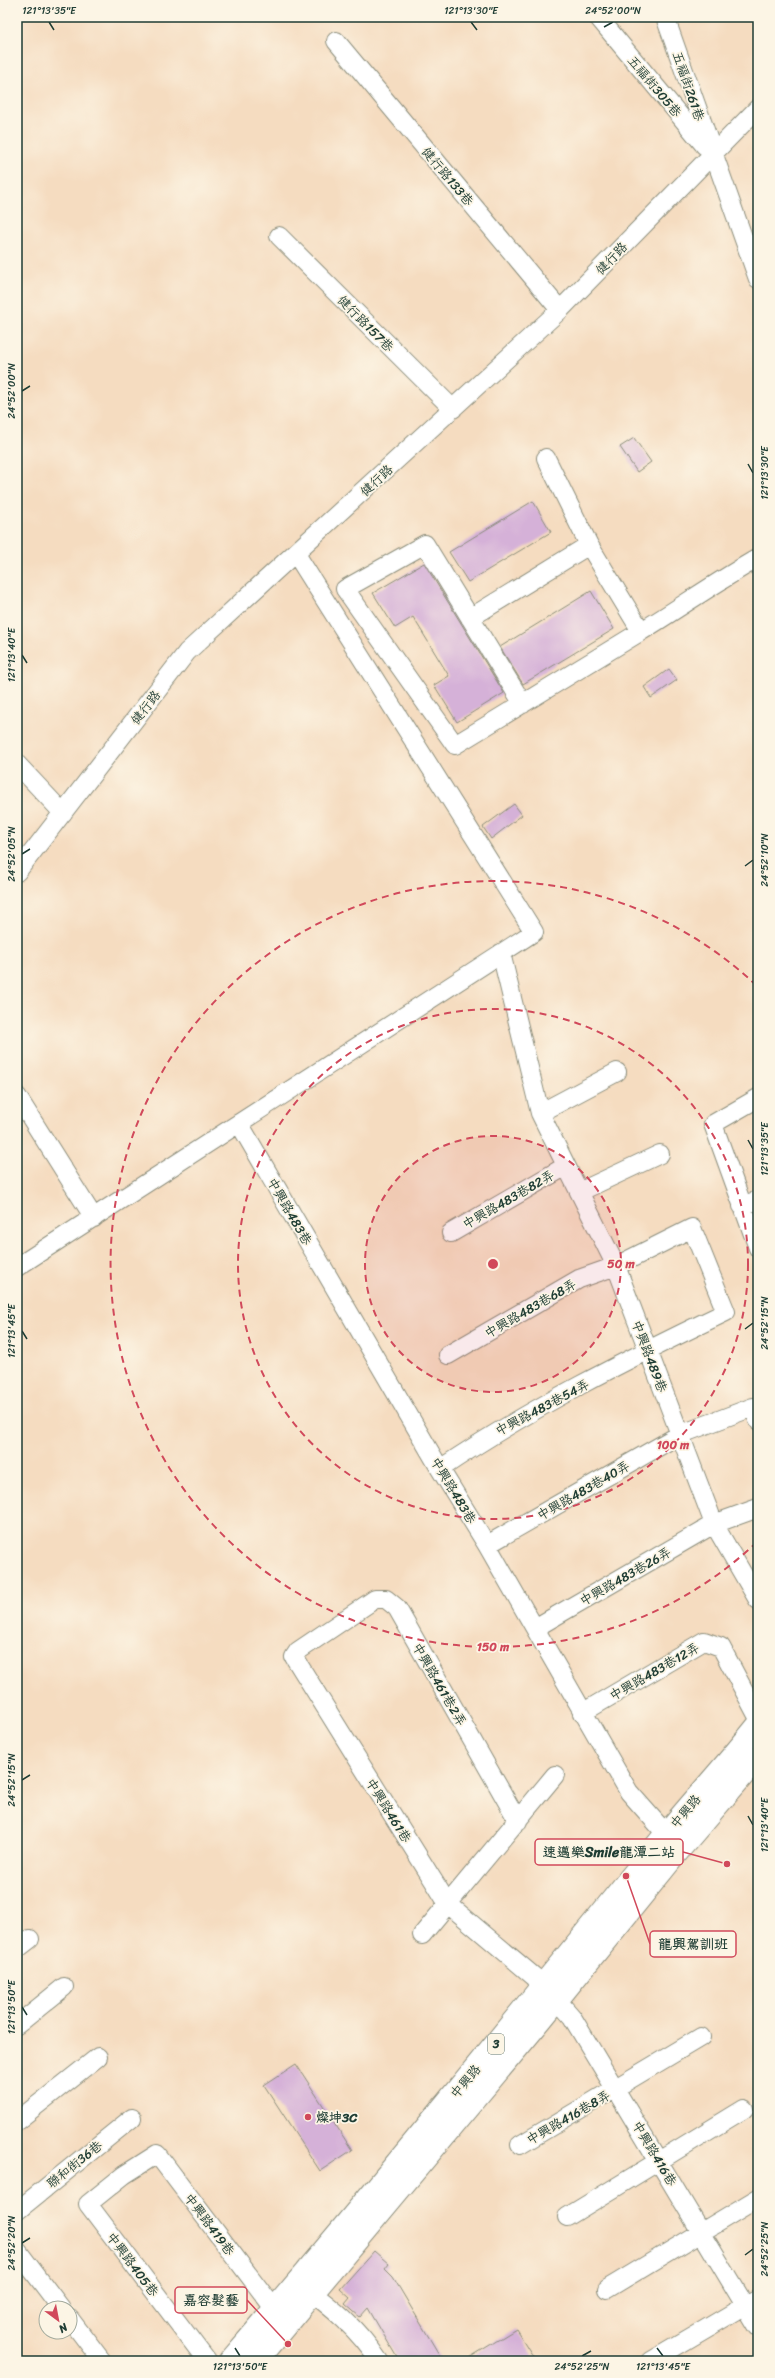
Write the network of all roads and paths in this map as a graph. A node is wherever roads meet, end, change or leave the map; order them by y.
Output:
1 (598, 17) edge
2 (665, 17) edge
3 (336, 41) dead end
4 (758, 108) edge
5 (712, 154) junction
6 (279, 236) dead end
7 (758, 279) edge
8 (560, 310) junction
9 (453, 409) junction
10 (546, 458) dead end
11 (589, 545) junction
12 (296, 554) junction
13 (758, 558) edge
14 (470, 618) junction
15 (641, 631) junction
16 (523, 704) junction
17 (17, 764) edge
18 (64, 813) junction
19 (17, 872) edge
20 (501, 953) junction
21 (617, 1072) dead end
22 (17, 1096) edge
23 (758, 1098) edge
24 (540, 1113) junction
25 (239, 1123) junction
26 (660, 1154) dead end
27 (566, 1166) junction
28 (579, 1192) junction
29 (750, 1203) edge
30 (94, 1218) junction
31 (451, 1232) dead end
32 (758, 1248) edge
33 (616, 1266) junction
34 (17, 1267) edge
35 (711, 1272) joint
36 (648, 1350) junction
37 (448, 1356) dead end
38 (758, 1420) edge
39 (680, 1435) junction
40 (440, 1468) junction
41 (758, 1508) edge
42 (714, 1524) junction
43 (487, 1545) junction
44 (758, 1600) edge
45 (338, 1625) joint
46 (535, 1628) junction
47 (582, 1713) junction
48 (758, 1717) edge
49 (755, 1737) edge
50 (758, 1758) edge
51 (555, 1775) dead end
52 (518, 1821) junction
53 (673, 1841) junction
54 (448, 1904) junction
55 (422, 1935) dead end
56 (64, 1987) dead end
57 (551, 1992) junction
58 (17, 2025) edge
59 (701, 2037) dead end
60 (98, 2057) dead end
61 (616, 2089) junction
62 (744, 2109) dead end
63 (132, 2118) dead end
64 (17, 2121) edge
65 (520, 2145) dead end
66 (660, 2160) junction
67 (124, 2175) joint
68 (758, 2198) edge
69 (17, 2211) edge
70 (567, 2217) dead end
71 (702, 2232) junction
72 (17, 2250) edge
73 (305, 2288) junction
74 (607, 2289) dead end
75 (55, 2300) edge
76 (752, 2302) edge
77 (281, 2317) junction
78 (758, 2327) edge
79 (78, 2330) edge
80 (102, 2361) edge
81 (207, 2361) edge
82 (230, 2361) edge
83 (256, 2361) edge
84 (380, 2361) edge
85 (651, 2361) edge

1 - 5 street, 五福街305巷
2 - 5 street, 五福街261巷
3 - 8 street, 健行路133巷
4 - 5 street, 健行路
5 - 7 street, 五福街261巷
5 - 8 street, 健行路
6 - 9 street, 健行路157巷
8 - 9 street, 健行路
9 - 12 street, 健行路
10 - 11 street
11 - 14 street
11 - 15 street
12 - 18 street, 健行路
12 - 20 street
13 - 15 street
14 - 16 street
14 - 16 street
15 - 16 street
17 - 18 street
18 - 19 street, 健行路
20 - 24 street, 中興路489巷
20 - 25 street
21 - 24 street
22 - 30 street
23 - 29 street
24 - 27 street, 中興路489巷
25 - 30 street
25 - 40 street, 中興路483巷
26 - 28 street
27 - 28 street, 中興路489巷
27 - 31 street, 中興路483巷82弄
28 - 33 street, 中興路489巷
29 - 32 street
30 - 34 street
33 - 35 street, 中興路483巷68弄
33 - 36 street, 中興路489巷
33 - 37 street, 中興路483巷68弄
35 - 36 street, 中興路483巷54弄
36 - 39 street, 中興路489巷
36 - 40 street, 中興路483巷54弄
38 - 39 street, 中興路483巷40弄
39 - 42 street, 中興路489巷
39 - 43 street, 中興路483巷40弄
40 - 43 street, 中興路483巷
41 - 42 street, 中興路483巷26弄
42 - 44 street, 中興路489巷
42 - 46 street, 中興路483巷26弄
43 - 46 street, 中興路483巷
45 - 52 street, 中興路461巷2弄
45 - 54 street, 中興路461巷
46 - 47 street, 中興路483巷
47 - 48 street, 中興路483巷12弄
47 - 53 street, 中興路483巷
49 - 53 main road, 中興路 / 3
50 - 53 main road, 中興路 / 3
51 - 52 street
52 - 54 street
53 - 57 main road, 中興路 / 3
54 - 55 street
54 - 57 street, 中興路461巷
56 - 58 street
57 - 61 street, 中興路416巷
57 - 73 main road, 中興路 / 3
59 - 61 street, 中興路416巷8弄
60 - 64 street
61 - 65 street, 中興路416巷8弄
61 - 66 street, 中興路416巷
62 - 66 street
63 - 69 street, 聯和街36巷
66 - 70 street
66 - 71 street, 中興路416巷
67 - 77 street, 中興路419巷
67 - 81 street, 中興路405巷
68 - 71 street
71 - 74 street
71 - 76 street, 中興路416巷
72 - 75 street
73 - 77 main road, 中興路 / 3
73 - 84 street
76 - 78 street, 中興路416巷
76 - 85 street
77 - 82 main road, 中興路 / 3
77 - 83 main road, 中興路 / 3
79 - 80 street

